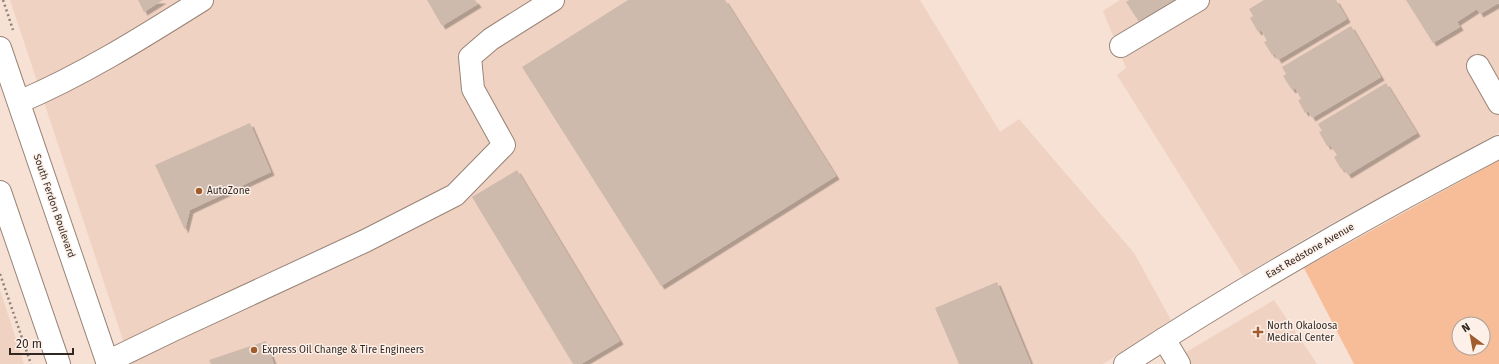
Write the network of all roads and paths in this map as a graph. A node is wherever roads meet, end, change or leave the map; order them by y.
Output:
1 (202, 0) edge
2 (554, 0) edge
3 (1198, 0) edge
4 (1121, 46) dead end
5 (0, 48) edge
6 (1478, 66) dead end
7 (19, 102) junction
8 (1499, 103) edge
9 (1499, 147) edge
10 (0, 192) edge
11 (0, 274) edge
12 (1164, 339) junction
13 (106, 363) edge
14 (31, 364) edge
15 (59, 364) edge
16 (1125, 364) edge
17 (1179, 364) edge

1 - 7 main road
2 - 13 main road
3 - 4 main road
5 - 7 main road, South Ferdon Boulevard
6 - 8 main road
7 - 13 main road, South Ferdon Boulevard
9 - 12 main road, East Redstone Avenue
10 - 15 main road
11 - 14 path
12 - 16 main road, East Redstone Avenue
12 - 17 main road

